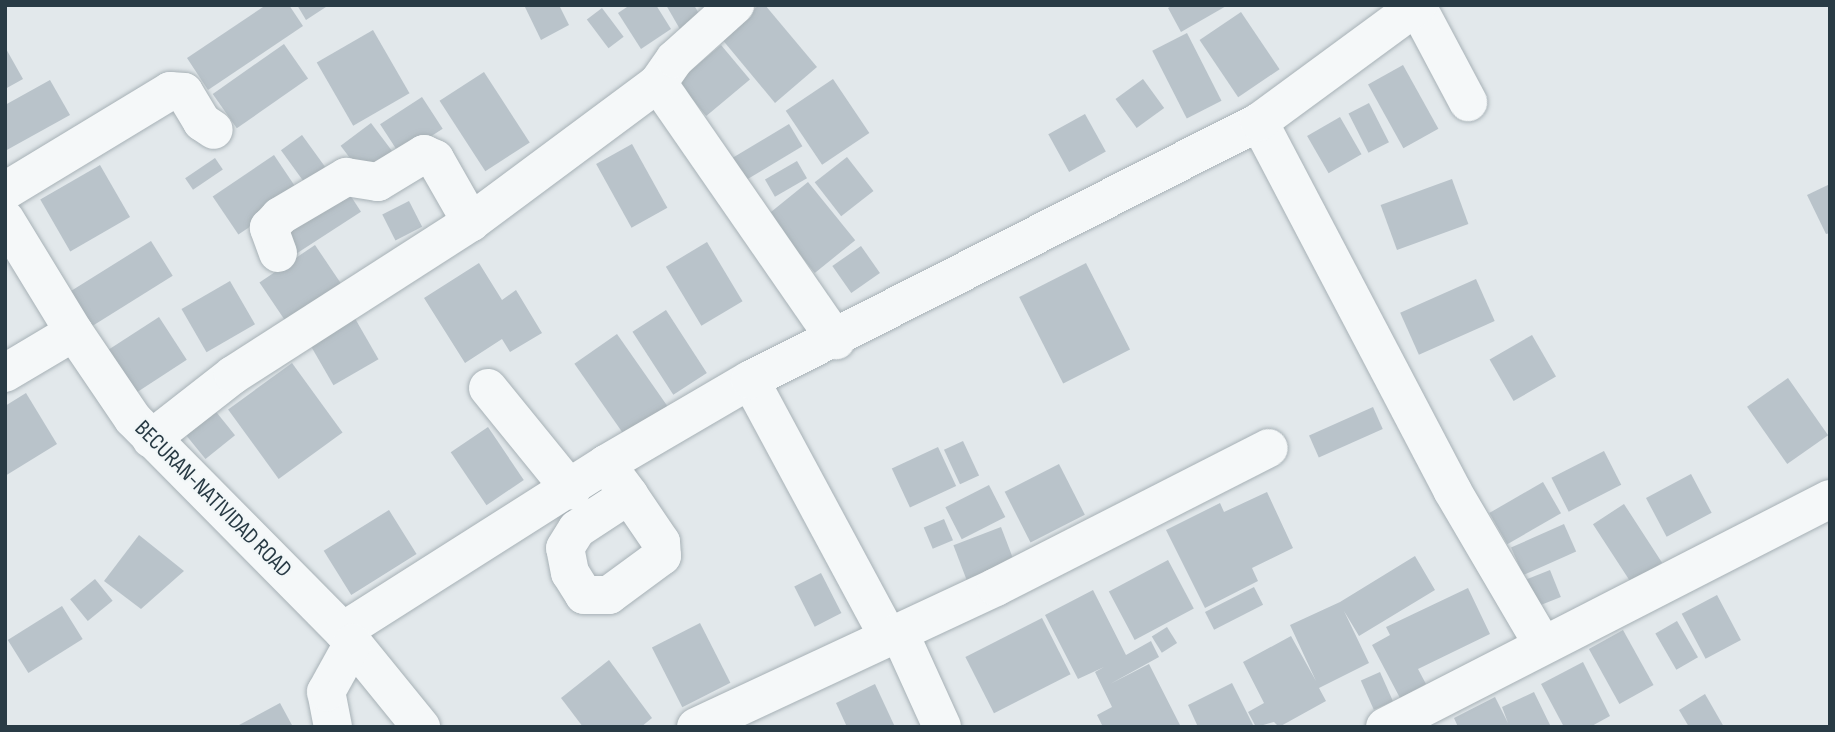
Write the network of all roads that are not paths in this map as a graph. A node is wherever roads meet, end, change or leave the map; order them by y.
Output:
1 (1418, 6) edge
2 (726, 9) edge
3 (658, 83) junction
4 (1468, 102) dead end
5 (1259, 122) junction
6 (214, 130) dead end
7 (5, 191) edge
8 (5, 219) edge
9 (471, 222) junction
10 (278, 253) dead end
11 (74, 332) junction
12 (836, 340) junction
13 (5, 373) edge
14 (750, 380) junction
15 (488, 388) dead end
16 (142, 429) junction
17 (1269, 448) dead end
18 (606, 464) junction
19 (571, 490) junction
20 (629, 495) dead end
21 (1830, 499) edge
22 (893, 634) junction
23 (348, 637) junction
24 (1543, 645) junction
25 (333, 727) edge
26 (421, 727) edge
27 (696, 727) edge
28 (942, 727) edge
29 (1385, 727) edge

1 - 4 street
1 - 5 street
2 - 3 street
3 - 9 street
3 - 12 street
5 - 12 street
5 - 24 street
6 - 7 street
8 - 11 street, BECURAN-NATIVIDAD ROAD
9 - 10 street
9 - 16 street
11 - 13 street
11 - 16 street, BECURAN-NATIVIDAD ROAD
12 - 14 street
14 - 18 street
14 - 22 street
15 - 19 street
16 - 23 street, BECURAN-NATIVIDAD ROAD
17 - 22 street
18 - 19 street
18 - 20 street
19 - 23 street
21 - 24 street
22 - 27 street
22 - 28 street
23 - 25 street
23 - 26 street, BECURAN-NATIVIDAD ROAD
24 - 29 street

